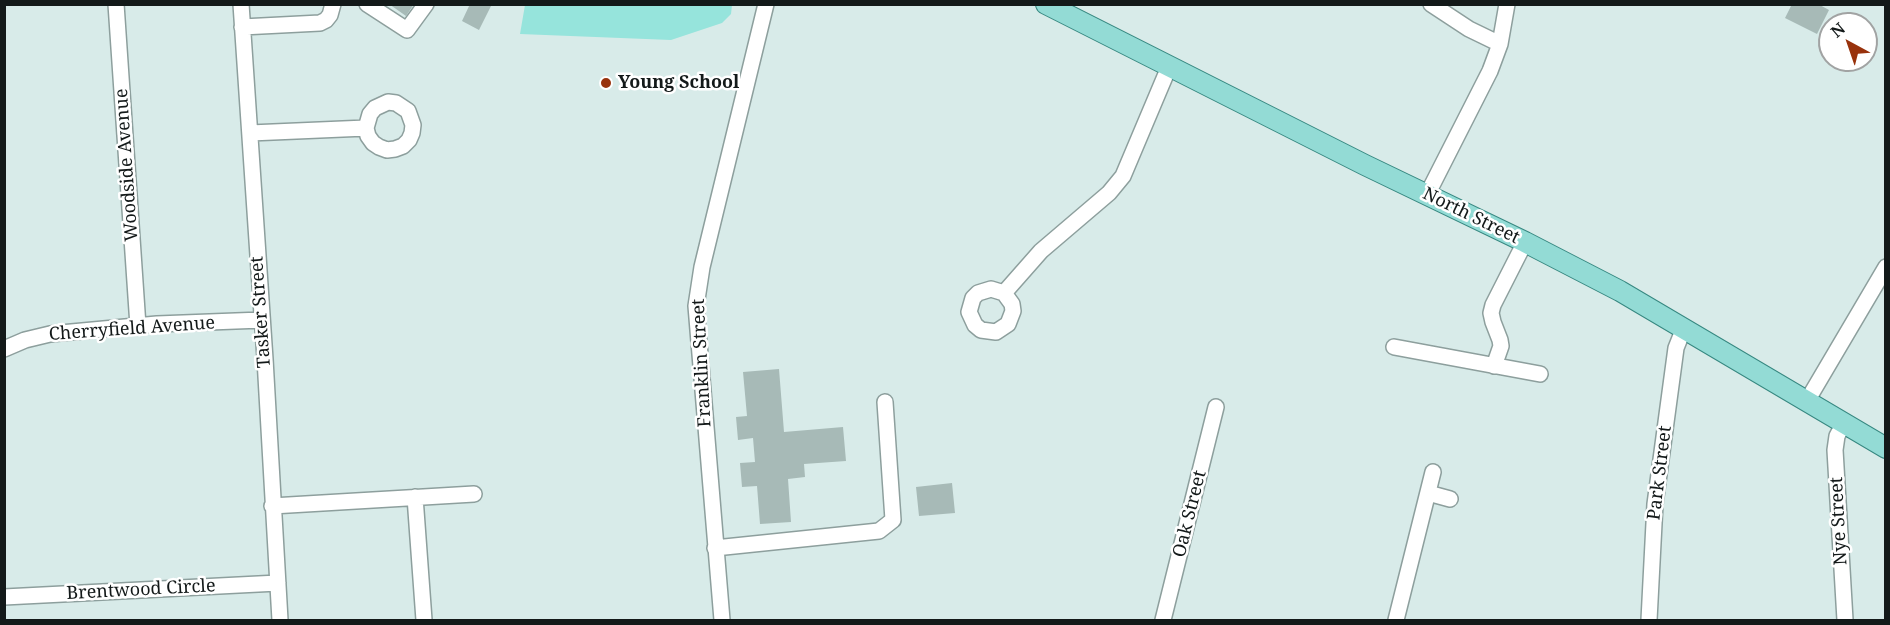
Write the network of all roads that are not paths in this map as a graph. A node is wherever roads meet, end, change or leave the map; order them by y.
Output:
1 (116, 4) edge
2 (241, 4) edge
3 (333, 4) edge
4 (367, 4) edge
5 (426, 4) edge
6 (766, 4) edge
7 (1046, 4) edge
8 (1431, 4) edge
9 (1507, 4) edge
10 (242, 27) junction
11 (1500, 44) junction
12 (1169, 67) junction
13 (366, 128) dead end
14 (250, 133) junction
15 (1427, 195) junction
16 (1525, 242) junction
17 (1886, 267) edge
18 (1004, 293) dead end
19 (262, 320) junction
20 (138, 326) junction
21 (1684, 328) junction
22 (1394, 347) dead end
23 (4, 349) edge
24 (1494, 366) junction
25 (1540, 374) dead end
26 (1807, 401) junction
27 (885, 402) dead end
28 (1216, 407) dead end
29 (1844, 423) junction
30 (1886, 448) edge
31 (1434, 472) dead end
32 (474, 494) dead end
33 (1428, 494) junction
34 (415, 497) junction
35 (1450, 499) dead end
36 (273, 506) junction
37 (715, 548) junction
38 (278, 583) junction
39 (4, 597) edge
40 (280, 621) edge
41 (424, 621) edge
42 (722, 621) edge
43 (1163, 621) edge
44 (1396, 621) edge
45 (1649, 621) edge
46 (1845, 621) edge

1 - 20 street, Woodside Avenue
2 - 10 street, Tasker Street
3 - 10 street
4 - 5 street
6 - 37 street, Franklin Street
7 - 12 main road, North Street
8 - 11 street
9 - 11 street
10 - 14 street, Tasker Street
11 - 15 street
12 - 15 main road, North Street
12 - 18 street
13 - 14 street
14 - 19 street, Tasker Street
15 - 16 main road, North Street
16 - 21 main road, North Street
16 - 24 street
17 - 26 street
19 - 20 street, Cherryfield Avenue
19 - 36 street, Tasker Street
20 - 23 street, Cherryfield Avenue
21 - 26 main road, North Street
21 - 45 street, Park Street
22 - 24 street
24 - 25 street
26 - 29 main road, North Street
27 - 37 street
28 - 43 street, Oak Street
29 - 30 main road, North Street
29 - 46 street, Nye Street
31 - 33 street
32 - 34 street
33 - 35 street
33 - 44 street
34 - 36 street
34 - 41 street
36 - 38 street, Tasker Street
37 - 42 street, Franklin Street
38 - 39 street, Brentwood Circle
38 - 40 street, Tasker Street

